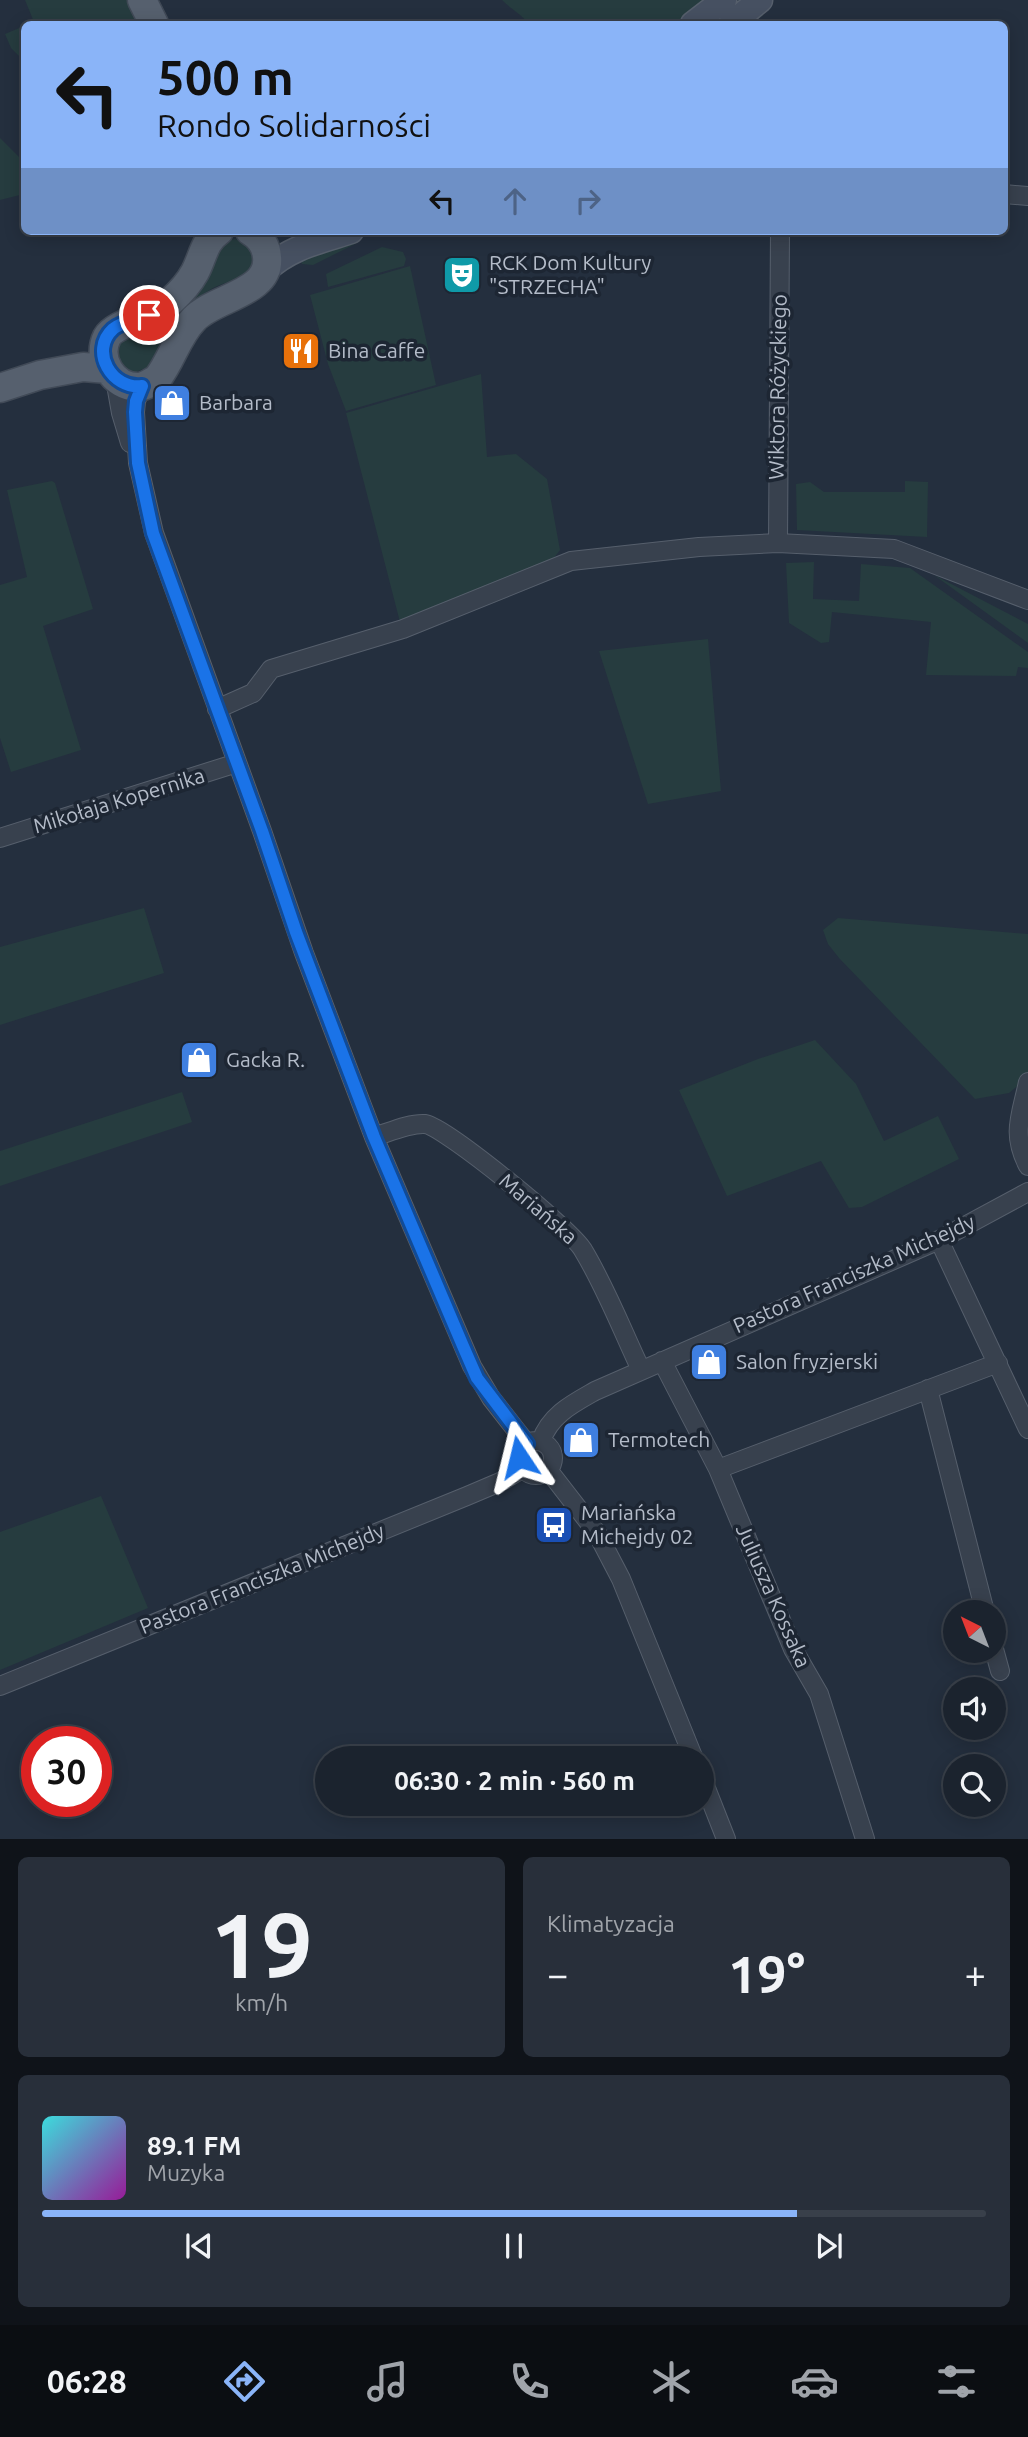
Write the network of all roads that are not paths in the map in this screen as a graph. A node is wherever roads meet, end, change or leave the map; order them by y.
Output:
1 (142, 0) edge
2 (724, 0) edge
3 (760, 0) edge
4 (152, 21) edge
5 (697, 21) edge
6 (735, 21) edge
7 (1008, 194) edge
8 (1028, 196) edge
9 (213, 235) edge
10 (254, 235) edge
11 (263, 235) edge
12 (289, 235) edge
13 (339, 235) edge
14 (780, 235) edge
15 (266, 270) junction
16 (105, 341) junction
17 (111, 374) junction
18 (40, 375) junction
19 (142, 386) junction
20 (0, 388) edge
21 (138, 463) junction
22 (778, 543) junction
23 (1028, 600) edge
24 (217, 709) junction
25 (237, 763) junction
26 (0, 838) edge
27 (1027, 1093) edge
28 (374, 1137) junction
29 (1028, 1166) edge
30 (1028, 1192) edge
31 (939, 1240) junction
32 (662, 1361) junction
33 (998, 1363) junction
34 (641, 1370) junction
35 (928, 1389) junction
36 (1028, 1429) edge
37 (534, 1442) junction
38 (718, 1468) junction
39 (522, 1469) junction
40 (549, 1471) junction
41 (982, 1600) edge
42 (998, 1663) edge
43 (1000, 1671) dead end
44 (0, 1686) edge
45 (689, 1746) edge
46 (714, 1808) edge
47 (726, 1839) edge
48 (865, 1839) edge

1 - 4 main road
2 - 5 main road
3 - 6 main road
7 - 8 street
9 - 16 main road
10 - 15 main road
11 - 12 main road
13 - 15 main road
14 - 22 street, Wiktora Różyckiego
15 - 19 main road
16 - 17 main road
16 - 18 main road
17 - 18 main road
17 - 19 main road
17 - 21 street
18 - 20 main road
19 - 21 street
21 - 24 street
22 - 23 street
22 - 24 street
24 - 25 street
25 - 26 street, Mikołaja Kopernika
25 - 28 street
27 - 29 street
28 - 34 street, Mariańska
28 - 37 street
30 - 31 street, Pastora Franciszka Michejdy
31 - 32 street, Pastora Franciszka Michejdy
31 - 33 street
32 - 34 street, Pastora Franciszka Michejdy
32 - 38 street, Juliusza Kossaka
33 - 35 street
33 - 36 street
34 - 37 street, Pastora Franciszka Michejdy
35 - 38 street
35 - 41 street
37 - 39 street
37 - 40 street
38 - 48 street, Juliusza Kossaka
39 - 40 street
39 - 44 street, Pastora Franciszka Michejdy
40 - 45 street
42 - 43 street
46 - 47 street

